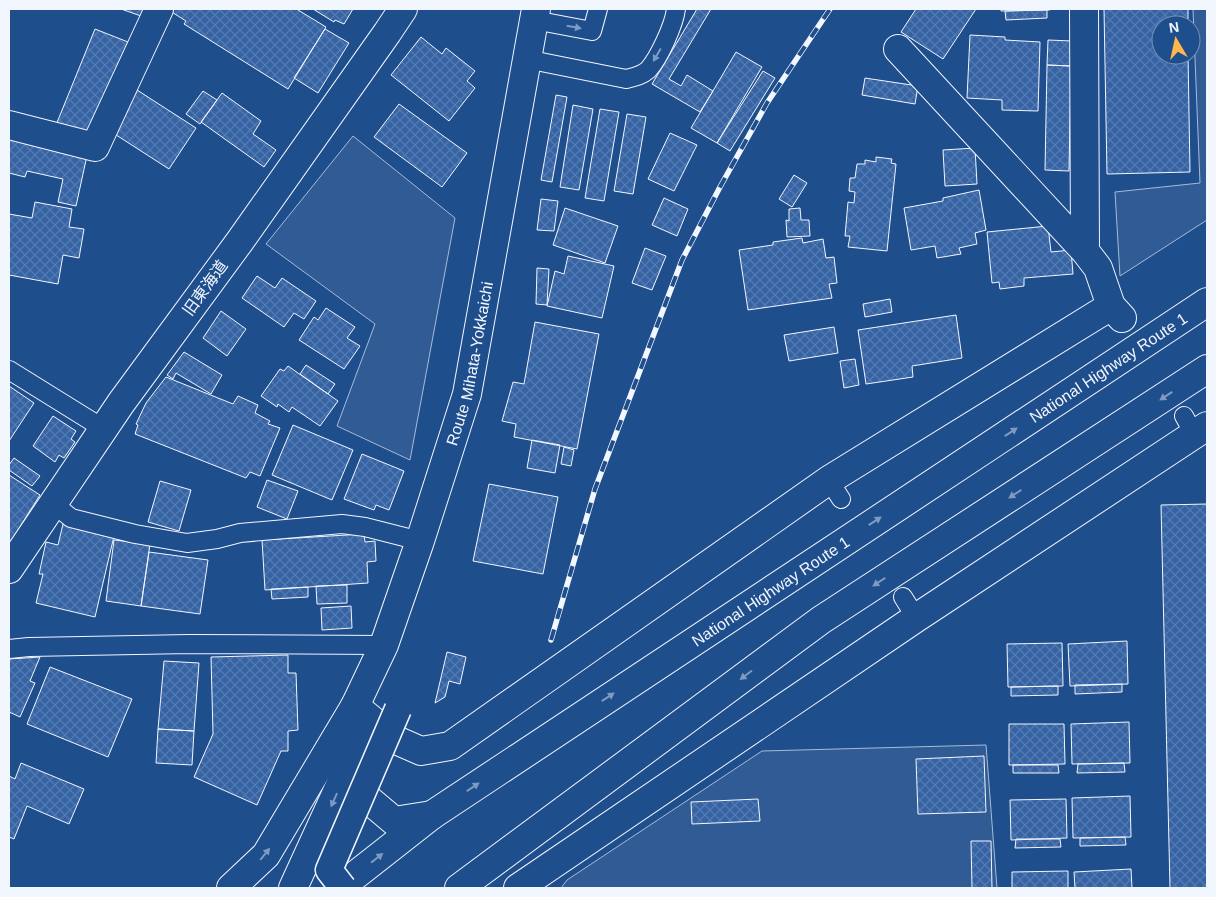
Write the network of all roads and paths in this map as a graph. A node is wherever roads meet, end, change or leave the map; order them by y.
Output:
1 (159, 9) edge
2 (403, 9) edge
3 (598, 9) edge
4 (676, 9) edge
5 (1084, 9) edge
6 (535, 14) edge
7 (898, 49) dead end
8 (526, 59) junction
9 (9, 125) edge
10 (1085, 251) junction
11 (1207, 302) edge
12 (1207, 369) edge
13 (9, 370) edge
14 (1195, 425) edge
15 (104, 429) junction
16 (54, 504) junction
17 (420, 541) junction
18 (9, 569) edge
19 (384, 645) junction
20 (9, 649) edge
21 (355, 706) junction
22 (398, 709) dead end
23 (361, 739) junction
24 (432, 814) junction
25 (231, 888) edge
26 (293, 888) edge
27 (339, 888) edge
28 (343, 888) edge
29 (459, 888) edge
30 (518, 888) edge

1 - 9 main road
2 - 15 main road, 旧東海道
6 -> 3 lane
4 -> 8 lane
5 - 10 main road
6 - 8 main road, Route Mihata-Yokkaichi
7 - 10 main road
8 - 17 main road, Route Mihata-Yokkaichi
10 - 21 main road
24 -> 11 main road, National Highway Route 1
12 -> 29 main road
13 - 15 lane
14 - 30 main road
15 - 16 main road, 旧東海道
16 - 17 lane
16 - 18 main road, 旧東海道
17 - 19 main road, Route Mihata-Yokkaichi
19 - 20 lane
19 - 21 main road, Route Mihata-Yokkaichi
21 - 23 main road
25 -> 21 main road, Route Mihata-Yokkaichi
22 - 28 street, bridge
23 - 24 main road
23 -> 26 main road
27 -> 24 main road, National Highway Route 1

